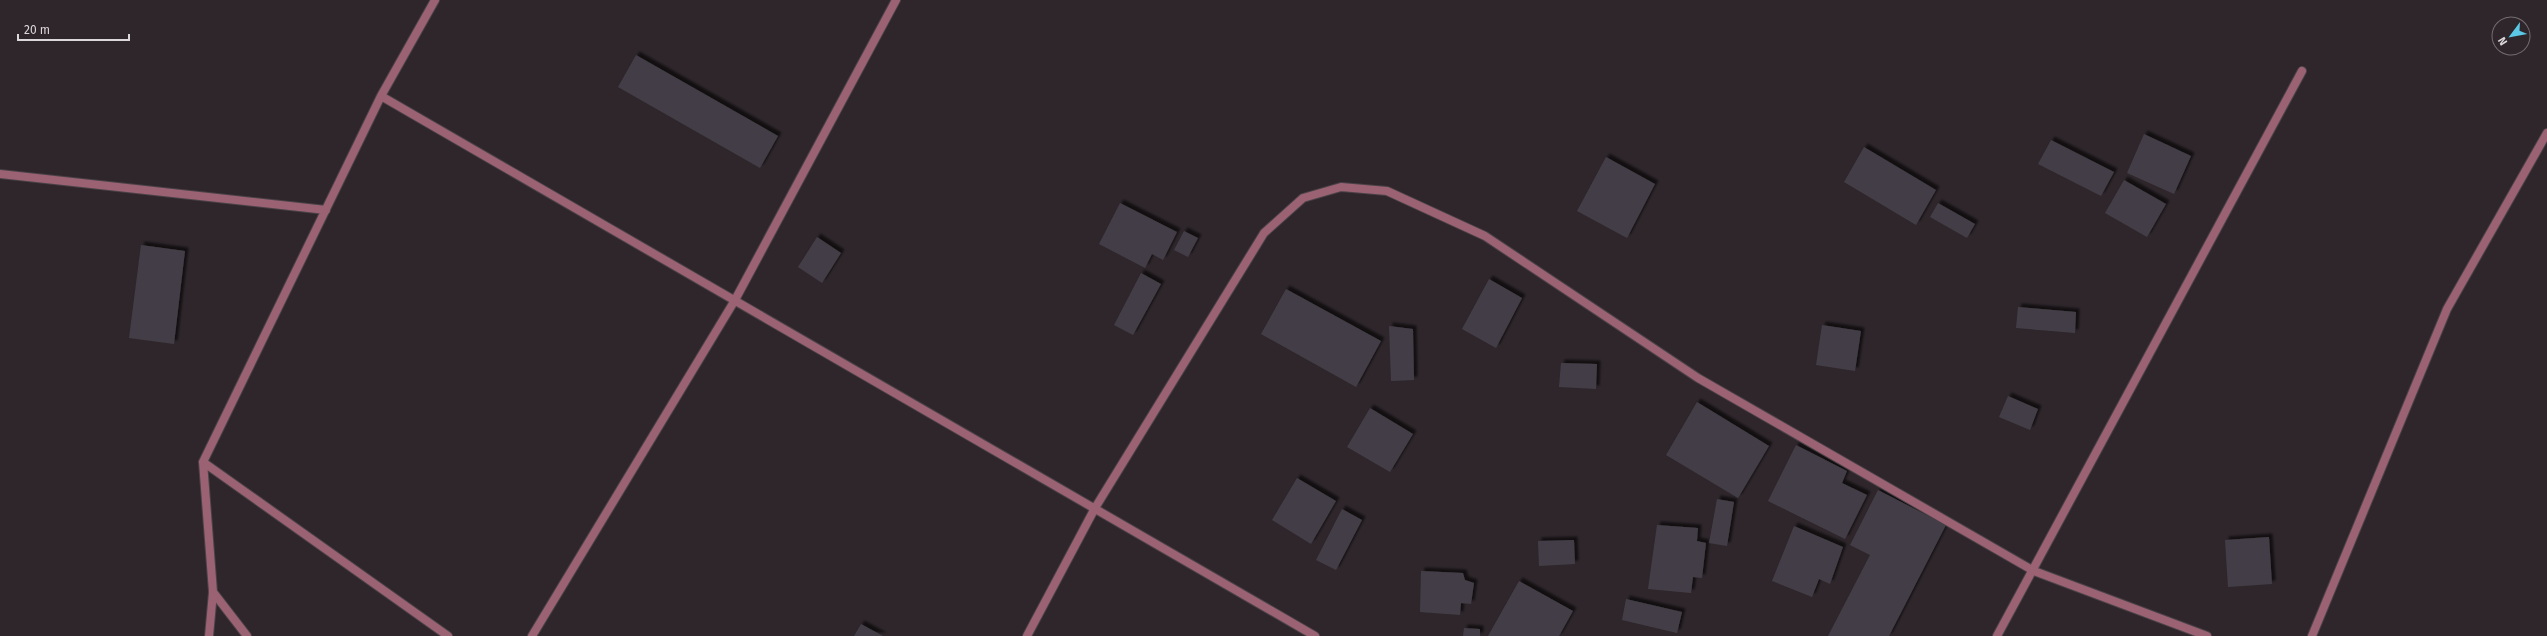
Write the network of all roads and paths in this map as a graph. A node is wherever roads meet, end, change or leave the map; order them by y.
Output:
1 (435, 0) edge
2 (896, 0) edge
3 (2302, 71) dead end
4 (381, 96) junction
5 (2547, 133) edge
6 (0, 174) edge
7 (326, 210) junction
8 (735, 300) junction
9 (203, 462) junction
10 (1095, 508) junction
11 (2034, 571) junction
12 (213, 592) junction
13 (209, 636) edge
14 (247, 636) edge
15 (448, 636) edge
16 (532, 636) edge
17 (1027, 636) edge
18 (1315, 636) edge
19 (1997, 636) edge
20 (2207, 636) edge
21 (2312, 636) edge

1 - 4 street
2 - 8 street
3 - 11 street
4 - 7 street
4 - 8 street
5 - 21 street
6 - 7 street
7 - 9 street
8 - 10 street
8 - 16 street
9 - 12 street
9 - 15 street
10 - 11 street
10 - 17 street
10 - 18 street
11 - 19 street
11 - 20 street
12 - 13 street
12 - 14 street

